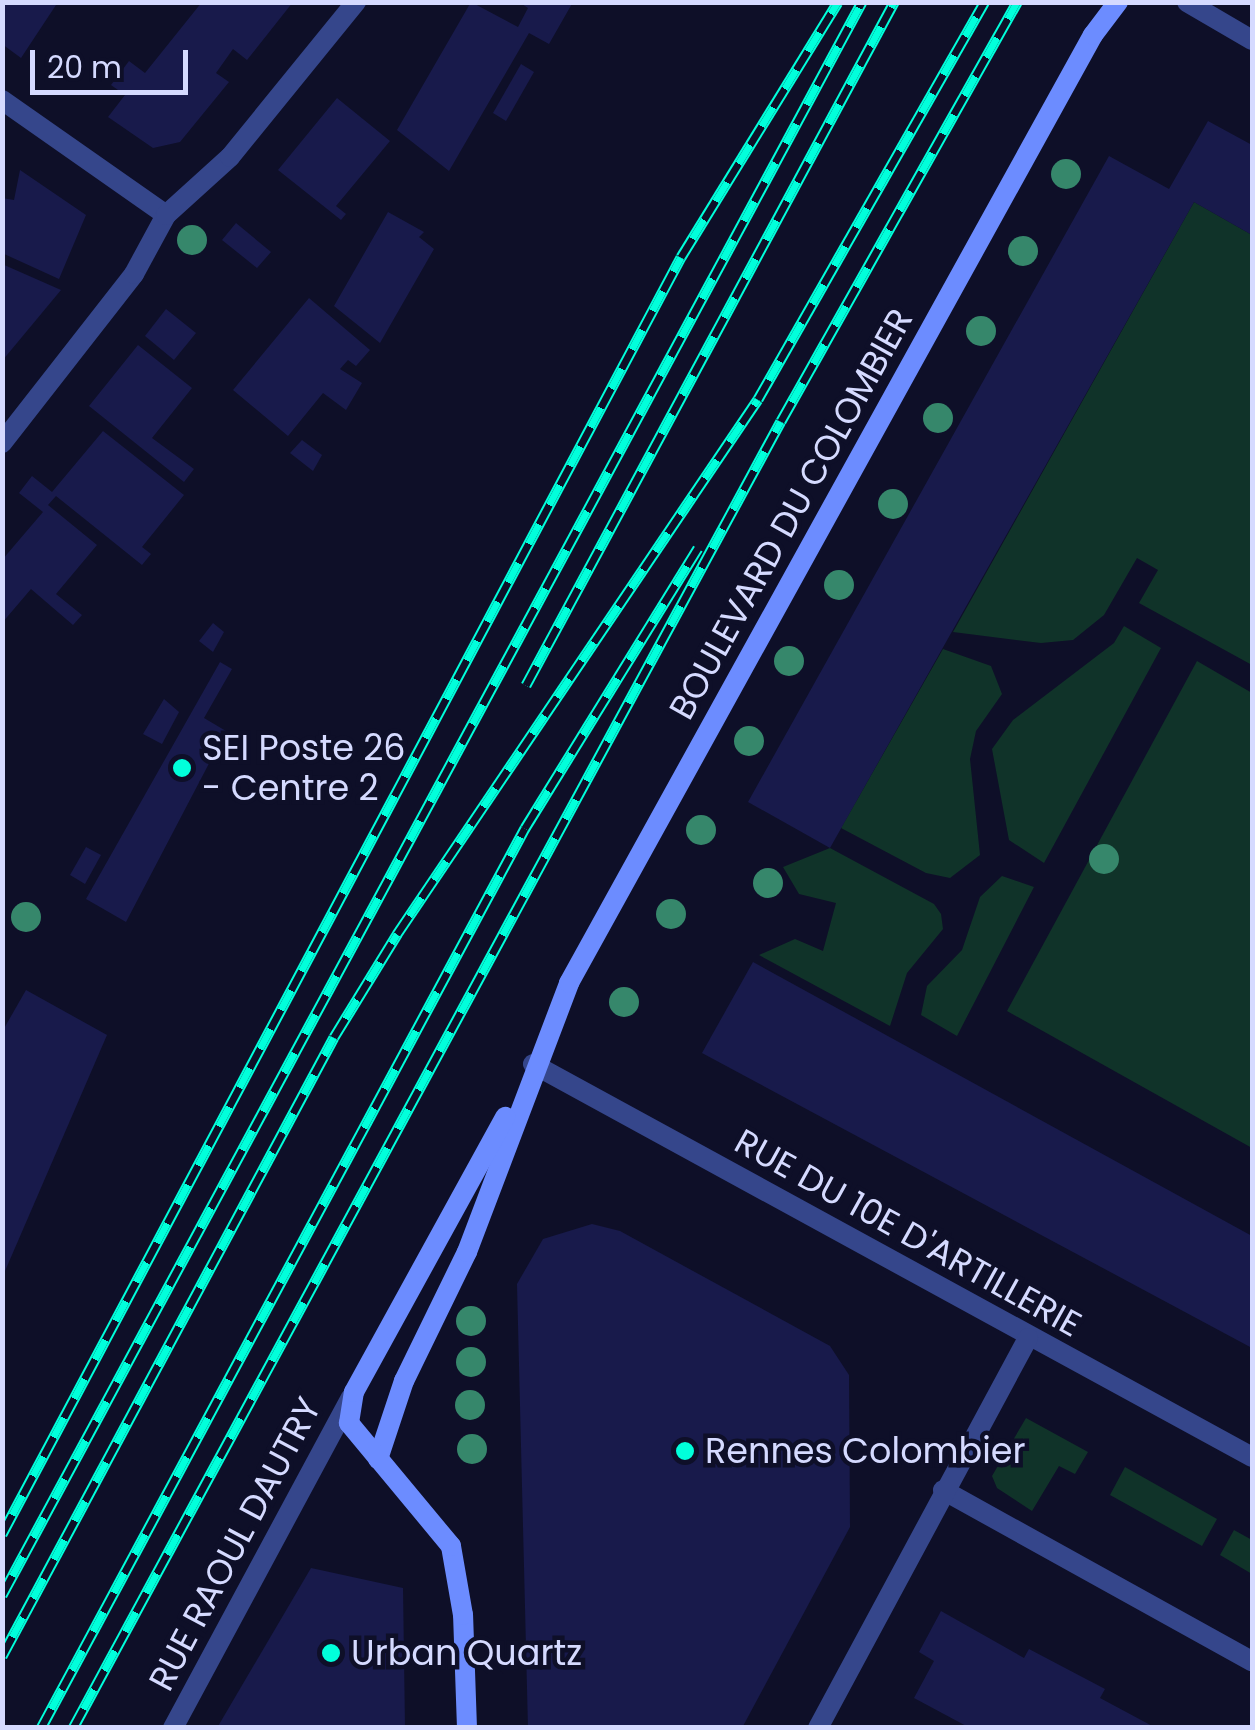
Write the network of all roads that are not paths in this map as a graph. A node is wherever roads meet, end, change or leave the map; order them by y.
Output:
1 (356, 2) edge
2 (1118, 2) edge
3 (1188, 2) edge
4 (1252, 40) edge
5 (2, 100) edge
6 (166, 215) junction
7 (2, 444) edge
8 (534, 1064) junction
9 (1028, 1338) junction
10 (354, 1392) junction
11 (1252, 1457) edge
12 (378, 1459) junction
13 (943, 1490) junction
14 (1252, 1661) edge
15 (173, 1728) edge
16 (467, 1728) edge
17 (818, 1728) edge

1 - 6 street
2 - 8 main road, BOULEVARD DU COLOMBIER
3 - 4 street
5 - 6 street
6 - 7 street
8 - 9 street, RUE DU 10E D'ARTILLERIE
8 - 10 main road, BOULEVARD DU COLOMBIER
8 - 12 main road, BOULEVARD DU COLOMBIER
9 - 11 street, RUE DU 10E D'ARTILLERIE
9 - 13 street
10 - 12 main road
10 - 15 street, RUE RAOUL DAUTRY
12 - 16 main road
13 - 14 street
13 - 17 street

